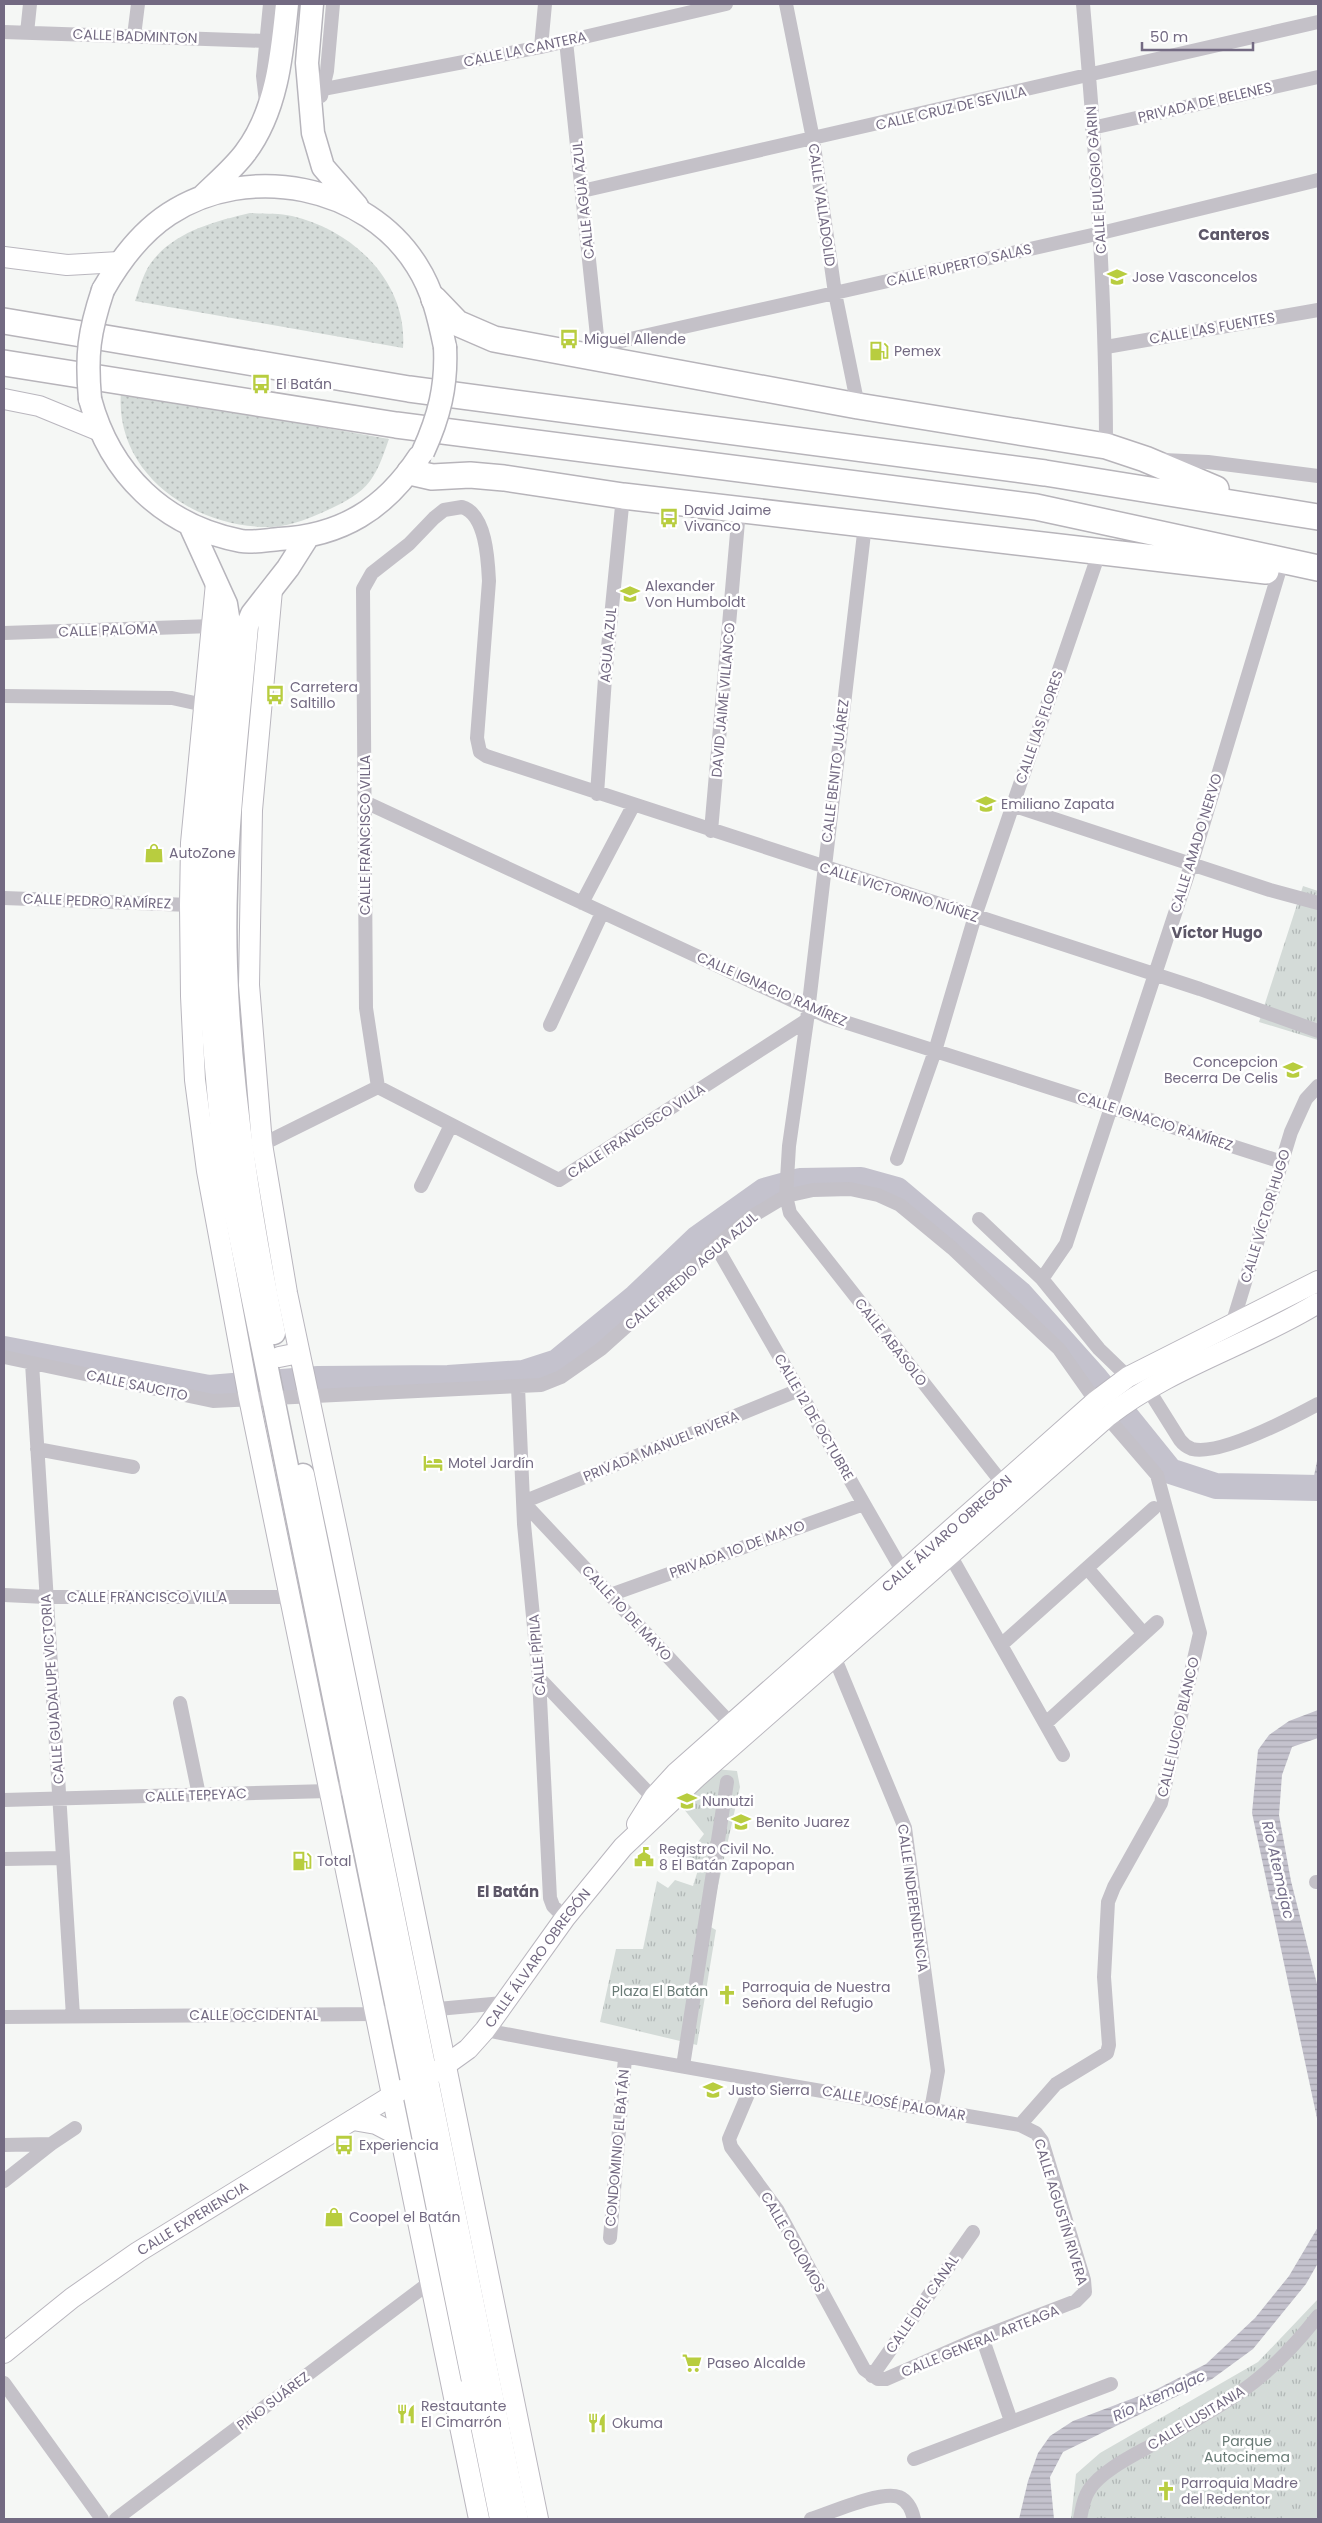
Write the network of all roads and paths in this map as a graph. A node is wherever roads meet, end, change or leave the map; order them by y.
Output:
1 (30, 4) edge
2 (138, 4) edge
3 (270, 4) edge
4 (287, 4) edge
5 (312, 4) edge
6 (333, 4) edge
7 (545, 4) edge
8 (726, 4) edge
9 (786, 4) edge
10 (1083, 4) edge
11 (1318, 22) edge
12 (4, 32) edge
13 (27, 33) junction
14 (134, 36) junction
15 (266, 41) junction
16 (566, 41) junction
17 (541, 47) junction
18 (1089, 76) junction
19 (1318, 77) edge
20 (324, 89) junction
21 (267, 110) junction
22 (312, 117) junction
23 (1092, 128) junction
24 (812, 139) junction
25 (1318, 180) edge
26 (582, 191) junction
27 (201, 197) junction
28 (362, 212) junction
29 (1101, 233) junction
30 (4, 257) edge
31 (119, 262) junction
32 (835, 293) junction
33 (434, 299) junction
34 (1318, 310) edge
35 (4, 321) edge
36 (1106, 346) junction
37 (599, 352) junction
38 (4, 363) edge
39 (4, 399) edge
40 (858, 406) junction
41 (100, 431) junction
42 (1106, 446) junction
43 (1145, 459) junction
44 (416, 462) junction
45 (1318, 476) edge
46 (623, 496) junction
47 (739, 510) junction
48 (1290, 512) junction
49 (1318, 517) edge
50 (190, 525) junction
51 (866, 526) junction
52 (308, 538) junction
53 (1099, 553) junction
54 (1318, 568) edge
55 (1279, 572) junction
56 (1318, 575) edge
57 (216, 583) junction
58 (272, 590) junction
59 (213, 626) junction
60 (4, 633) edge
61 (4, 696) edge
62 (204, 705) junction
63 (480, 752) joint
64 (597, 794) junction
65 (365, 802) junction
66 (1012, 805) junction
67 (633, 806) junction
68 (711, 831) junction
69 (1191, 864) junction
70 (823, 868) junction
71 (4, 898) edge
72 (582, 903) junction
73 (1318, 903) edge
74 (190, 905) junction
75 (602, 913) junction
76 (975, 916) junction
77 (1154, 974) junction
78 (808, 1013) junction
79 (550, 1025) dead end
80 (1318, 1031) edge
81 (935, 1051) junction
82 (1318, 1086) edge
83 (378, 1087) junction
84 (1110, 1107) junction
85 (451, 1125) junction
86 (262, 1144) junction
87 (897, 1158) dead end
88 (224, 1162) junction
89 (1282, 1162) junction
90 (421, 1186) dead end
91 (786, 1196) junction
92 (980, 1219) dead end
93 (716, 1246) junction
94 (1042, 1279) junction
95 (1318, 1281) edge
96 (1318, 1303) edge
97 (1232, 1326) junction
98 (247, 1330) junction
99 (1224, 1353) junction
100 (289, 1356) junction
101 (4, 1357) edge
102 (32, 1363) junction
103 (1133, 1386) junction
104 (518, 1387) junction
105 (799, 1390) junction
106 (289, 1397) junction
107 (249, 1399) junction
108 (1318, 1404) edge
109 (1104, 1408) junction
110 (37, 1449) junction
111 (133, 1467) dead end
112 (1003, 1484) junction
113 (523, 1502) junction
114 (864, 1504) junction
115 (1154, 1508) dead end
116 (950, 1555) junction
117 (1087, 1568) junction
118 (908, 1580) junction
119 (4, 1595) edge
120 (610, 1595) junction
121 (290, 1597) junction
122 (46, 1598) junction
123 (1157, 1622) dead end
124 (1144, 1634) junction
125 (1001, 1645) junction
126 (831, 1648) junction
127 (539, 1678) junction
128 (180, 1703) dead end
129 (1046, 1723) junction
130 (731, 1724) junction
131 (1063, 1755) dead end
132 (727, 1782) dead end
133 (369, 1783) junction
134 (329, 1791) junction
135 (200, 1795) junction
136 (4, 1800) edge
137 (59, 1800) junction
138 (658, 1803) junction
139 (63, 1858) junction
140 (4, 1859) edge
141 (565, 1918) junction
142 (503, 2003) junction
143 (416, 2011) junction
144 (374, 2014) junction
145 (73, 2016) junction
146 (4, 2017) edge
147 (485, 2030) junction
148 (625, 2058) junction
149 (683, 2066) junction
150 (429, 2076) junction
151 (754, 2080) junction
152 (391, 2096) junction
153 (931, 2110) junction
154 (353, 2120) junction
155 (1020, 2125) junction
156 (75, 2128) dead end
157 (1036, 2132) joint
158 (399, 2136) junction
159 (51, 2144) junction
160 (4, 2145) edge
161 (4, 2181) edge
162 (973, 2232) dead end
163 (610, 2238) dead end
164 (429, 2283) junction
165 (1085, 2292) joint
166 (1318, 2316) edge
167 (982, 2337) junction
168 (4, 2353) edge
169 (872, 2376) junction
170 (473, 2382) junction
171 (4, 2383) edge
172 (1111, 2384) dead end
173 (458, 2420) junction
174 (1011, 2421) junction
175 (914, 2459) dead end
176 (102, 2519) edge
177 (116, 2519) edge
178 (479, 2519) edge
179 (500, 2519) edge
180 (518, 2519) edge
181 (538, 2519) edge
182 (811, 2519) edge
183 (914, 2519) edge
184 (1080, 2519) edge

1 - 13 street
2 - 14 street
3 - 15 street
4 - 21 main road
5 - 22 main road
6 - 20 street
7 - 17 street
8 - 16 street, CALLE LA CANTERA
9 - 24 street, CALLE VALLADOLID
10 - 18 street, CALLE EULOGIO GARIN
11 - 18 street, CALLE CRUZ DE SEVILLA
12 - 13 street, CALLE BADMINTON
13 - 14 street, CALLE BADMINTON
14 - 15 street, CALLE BADMINTON
15 - 21 street
16 - 17 street, CALLE LA CANTERA
16 - 26 street, CALLE AGUA AZUL
17 - 20 street, CALLE LA CANTERA
18 - 23 street, CALLE EULOGIO GARIN
18 - 24 street, CALLE CRUZ DE SEVILLA
19 - 23 street, PRIVADA DE BELENES
20 - 22 street
21 - 27 main road
22 - 28 main road
23 - 29 street, CALLE EULOGIO GARIN
24 - 26 street, CALLE CRUZ DE SEVILLA
24 - 32 street, CALLE VALLADOLID
25 - 29 street, CALLE RUPERTO SALAS
26 - 37 street, CALLE AGUA AZUL
27 - 28 main road
27 - 31 main road
28 - 33 main road
29 - 32 street, CALLE RUPERTO SALAS
29 - 36 street, CALLE EULOGIO GARIN
30 - 31 street
31 - 41 main road, bridge
32 - 37 street, CALLE RUPERTO SALAS
32 - 40 street, CALLE VALLADOLID
33 - 37 highway
33 - 44 main road, bridge
34 - 36 street, CALLE LAS FUENTES
35 - 48 highway
36 - 42 street, CALLE EULOGIO GARIN
37 - 40 highway
38 - 54 highway
39 - 41 street
40 - 42 highway
41 - 50 main road
42 - 43 highway
43 - 45 street
43 - 48 highway
44 - 46 highway
44 - 52 main road
46 - 47 highway
46 - 64 street, AGUA AZUL
47 - 51 highway
47 - 68 street, DAVID JAIME VILLANCO
48 - 49 highway
50 - 52 main road
50 - 57 main road
51 - 53 highway
51 - 70 street, CALLE BENITO JUÁREZ
52 - 58 main road
53 - 55 highway
53 - 66 street, CALLE LAS FLORES
55 - 56 highway
55 - 69 street, CALLE AMADO NERVO
57 - 59 street
57 - 88 main road
58 - 86 street
58 - 88 main road
59 - 60 street, CALLE PALOMA
59 - 62 street
61 - 62 street
62 - 74 street
63 - 64 street, CALLE VICTORINO NÚÑEZ
63 - 65 street, CALLE FRANCISCO VILLA
64 - 67 street, CALLE VICTORINO NÚÑEZ
65 - 72 street, CALLE IGNACIO RAMÍREZ
65 - 83 street, CALLE FRANCISCO VILLA
66 - 69 street
66 - 76 street, CALLE LAS FLORES
67 - 68 street, CALLE VICTORINO NÚÑEZ
67 - 72 street
68 - 70 street, CALLE VICTORINO NÚÑEZ
69 - 73 street
69 - 77 street, CALLE AMADO NERVO
70 - 76 street, CALLE VICTORINO NÚÑEZ
70 - 78 street, CALLE BENITO JUÁREZ
71 - 74 street, CALLE PEDRO RAMÍREZ
72 - 75 street, CALLE IGNACIO RAMÍREZ
74 - 88 street
75 - 78 street, CALLE IGNACIO RAMÍREZ
75 - 79 street
76 - 77 street, CALLE VICTORINO NÚÑEZ
76 - 81 street, CALLE LAS FLORES
77 - 80 street, CALLE VICTORINO NÚÑEZ
77 - 84 street, CALLE AMADO NERVO
78 - 81 street, CALLE IGNACIO RAMÍREZ
78 - 85 street, CALLE FRANCISCO VILLA
78 - 91 street, CALLE BENITO JUÁREZ
81 - 84 street, CALLE IGNACIO RAMÍREZ
81 - 87 street, CALLE LAS FLORES
82 - 89 street, CALLE VÍCTOR HUGO
83 - 85 street, CALLE FRANCISCO VILLA
83 - 86 street
84 - 89 street, CALLE IGNACIO RAMÍREZ
84 - 94 street, CALLE AMADO NERVO
85 - 90 street
86 - 88 street
86 - 100 street
88 - 98 main road
88 - 100 main road
89 - 97 street, CALLE VÍCTOR HUGO
91 - 93 street, CALLE PREDIO AGUA AZUL
91 - 109 street, CALLE PREDIO AGUA AZUL
91 - 112 street, CALLE ABASOLO
92 - 94 street
93 - 104 street, CALLE PREDIO AGUA AZUL
93 - 105 street, CALLE 12 DE OCTUBRE
94 - 103 street
95 - 97 street, CALLE ÁLVARO OBREGÓN
96 - 99 street, CALLE ÁLVARO OBREGÓN
97 - 99 street, CALLE VÍCTOR HUGO
97 - 103 street, CALLE ÁLVARO OBREGÓN
98 - 106 main road
98 - 107 street
99 - 103 street, CALLE ÁLVARO OBREGÓN
100 - 106 main road
101 - 102 street, CALLE SAUCITO
102 - 107 street, CALLE SAUCITO
102 - 110 street, CALLE GUADALUPE VICTORIA
103 - 108 street
103 - 109 street, CALLE ÁLVARO OBREGÓN
104 - 106 street, CALLE PREDIO AGUA AZUL
104 - 113 street, CALLE PÍPILA
105 - 113 street, PRIVADA MANUEL RIVERA
105 - 114 street, CALLE 12 DE OCTUBRE
106 - 107 street, CALLE SAUCITO
106 - 133 main road
107 - 121 street
109 - 112 street, CALLE ÁLVARO OBREGÓN
109 - 116 street, CALLE ÁLVARO OBREGÓN
109 - 155 street, CALLE LUCIO BLANCO
110 - 111 street
110 - 122 street, CALLE GUADALUPE VICTORIA
112 - 118 street, CALLE ÁLVARO OBREGÓN
113 - 120 street, CALLE 1O DE MAYO
113 - 127 street, CALLE PÍPILA
114 - 118 street, CALLE 12 DE OCTUBRE
114 - 120 street, PRIVADA 1O DE MAYO
115 - 117 street
116 - 118 street, CALLE ÁLVARO OBREGÓN
116 - 125 street
117 - 124 street
117 - 125 street
118 - 126 street, CALLE ÁLVARO OBREGÓN
119 - 122 street, CALLE FRANCISCO VILLA
120 - 130 street, CALLE 1O DE MAYO
121 - 122 street, CALLE FRANCISCO VILLA
121 - 134 street
122 - 137 street, CALLE GUADALUPE VICTORIA
123 - 124 street
124 - 129 street
125 - 129 street
126 - 130 street, CALLE ÁLVARO OBREGÓN
126 - 138 street, CALLE ÁLVARO OBREGÓN
126 - 153 street, CALLE INDEPENDENCIA
127 - 138 street
127 - 141 street, CALLE PÍPILA
128 - 135 street
129 - 131 street
130 - 138 street, CALLE ÁLVARO OBREGÓN
132 - 149 street
133 - 134 street, CALLE TEPEYAC
133 - 143 main road
134 - 135 street, CALLE TEPEYAC
134 - 144 street
135 - 137 street, CALLE TEPEYAC
136 - 137 street, CALLE TEPEYAC
137 - 139 street, CALLE GUADALUPE VICTORIA
138 - 141 street, CALLE ÁLVARO OBREGÓN
139 - 140 street
139 - 145 street, CALLE GUADALUPE VICTORIA
141 - 142 street, CALLE ÁLVARO OBREGÓN
142 - 143 street, CALLE OCCIDENTAL
142 - 147 street, CALLE ÁLVARO OBREGÓN
143 - 144 street, CALLE OCCIDENTAL
143 - 150 main road
144 - 145 street, CALLE OCCIDENTAL
144 - 152 street
145 - 146 street, CALLE OCCIDENTAL
147 - 148 street, CALLE JOSÉ PALOMAR
147 - 150 street, CALLE ÁLVARO OBREGÓN
148 - 149 street, CALLE JOSÉ PALOMAR
148 - 163 street, CONDOMINIO EL BATÁN
149 - 151 street, CALLE JOSÉ PALOMAR
150 - 152 street, CALLE ÁLVARO OBREGÓN
150 - 170 main road
150 - 180 main road
150 - 181 street
151 - 153 street, CALLE JOSÉ PALOMAR
151 - 169 street, CALLE COLOMOS
152 - 154 street, CALLE EXPERIENCIA
152 - 158 street
153 - 155 street, CALLE JOSÉ PALOMAR
154 - 158 street
154 - 168 street, CALLE EXPERIENCIA
155 - 157 street, CALLE JOSÉ PALOMAR
156 - 159 street
157 - 165 street, CALLE AGUSTÍN RIVERA
158 - 164 street
159 - 160 street
159 - 161 street
162 - 169 street, CALLE DEL CANAL
164 - 173 street
164 - 177 street, PINO SUÁREZ
165 - 167 street, CALLE GENERAL ARTEAGA
166 - 184 street, CALLE LUSITANIA
167 - 169 street, CALLE GENERAL ARTEAGA
167 - 174 street
170 - 173 main road
170 - 179 main road
171 - 176 street
172 - 174 street
173 - 178 street
174 - 175 street
182 - 183 street

